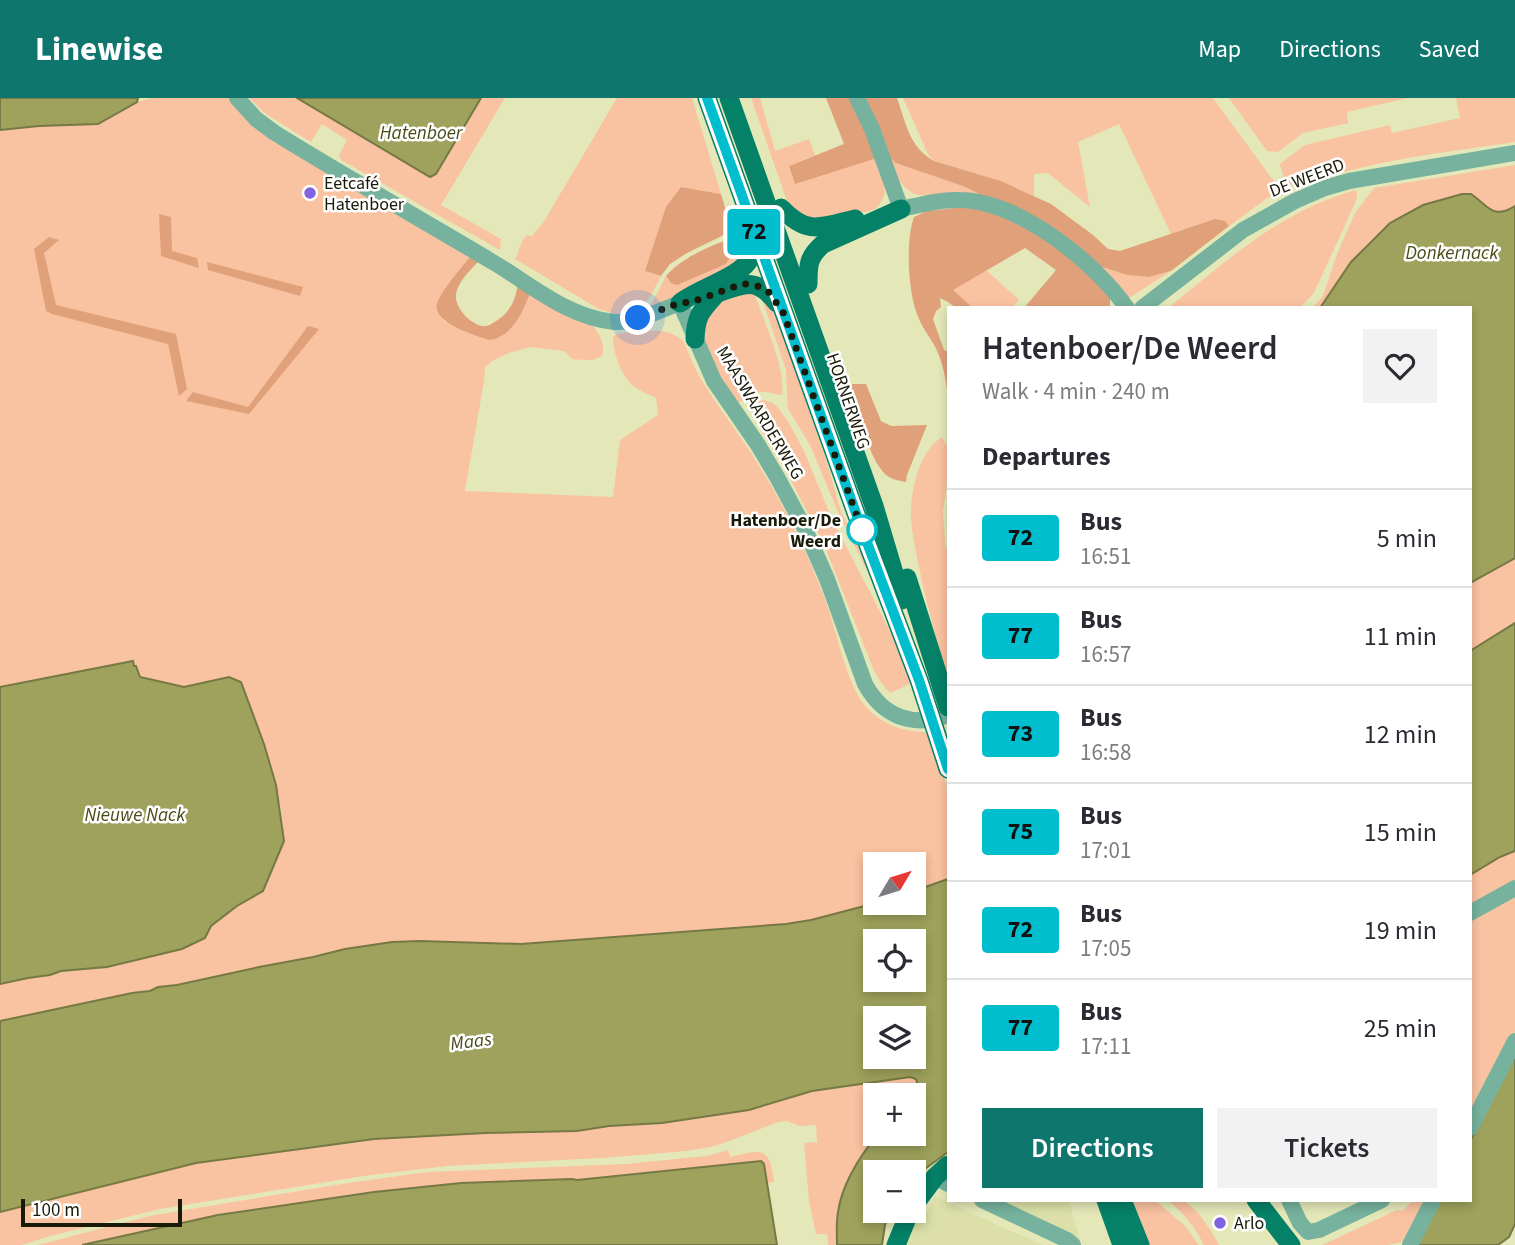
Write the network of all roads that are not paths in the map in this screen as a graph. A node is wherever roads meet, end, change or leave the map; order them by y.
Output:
1 (237, 98) edge
2 (707, 98) edge
3 (717, 98) edge
4 (729, 98) edge
5 (741, 98) edge
6 (857, 98) edge
7 (1515, 153) edge
8 (781, 208) junction
9 (901, 209) junction
10 (750, 221) junction
11 (807, 284) junction
12 (718, 293) junction
13 (680, 303) junction
14 (1125, 306) edge
15 (1145, 306) edge
16 (783, 312) junction
17 (695, 339) junction
18 (896, 584) junction
19 (928, 677) junction
20 (947, 706) edge
21 (947, 715) edge
22 (947, 734) edge
23 (947, 764) edge
24 (1515, 888) edge
25 (1472, 911) edge
26 (1515, 1041) edge
27 (1472, 1124) edge
28 (944, 1176) edge
29 (926, 1193) edge
30 (986, 1202) edge
31 (1096, 1202) edge
32 (1107, 1202) edge
33 (1123, 1202) edge
34 (1246, 1202) edge
35 (1258, 1202) edge
36 (1290, 1202) edge
37 (1378, 1202) edge
38 (1432, 1202) edge
39 (904, 1223) edge
40 (1407, 1244) edge
41 (896, 1245) edge
42 (1073, 1245) edge
43 (1109, 1245) edge
44 (1122, 1245) edge
45 (1140, 1245) edge
46 (1278, 1245) edge
47 (1291, 1245) edge

1 - 13 street
2 - 10 main road, HORNERWEG
3 - 18 main road, HORNERWEG
4 - 18 main road, HORNERWEG
5 - 8 main road, HORNERWEG
6 - 9 street
7 - 15 street, DE WEERD
8 - 9 main road
8 - 11 main road, HORNERWEG
9 - 11 main road
9 - 14 street
10 - 13 main road
10 - 16 main road, HORNERWEG
11 - 19 main road, HORNERWEG
12 - 13 main road
12 - 16 main road
12 - 17 main road
13 - 17 street, MAASWAARDERWEG
16 - 19 main road, HORNERWEG
17 - 21 street, MAASWAARDERWEG
18 - 19 main road, HORNERWEG
19 - 20 main road, HORNERWEG
19 - 22 main road, HORNERWEG
19 - 23 main road, HORNERWEG
24 - 25 street
26 - 27 street
28 - 29 main road
30 - 42 street
31 - 43 main road
32 - 44 main road
33 - 45 main road
34 - 46 main road
35 - 47 main road
36 - 37 street
38 - 40 street
39 - 41 main road

